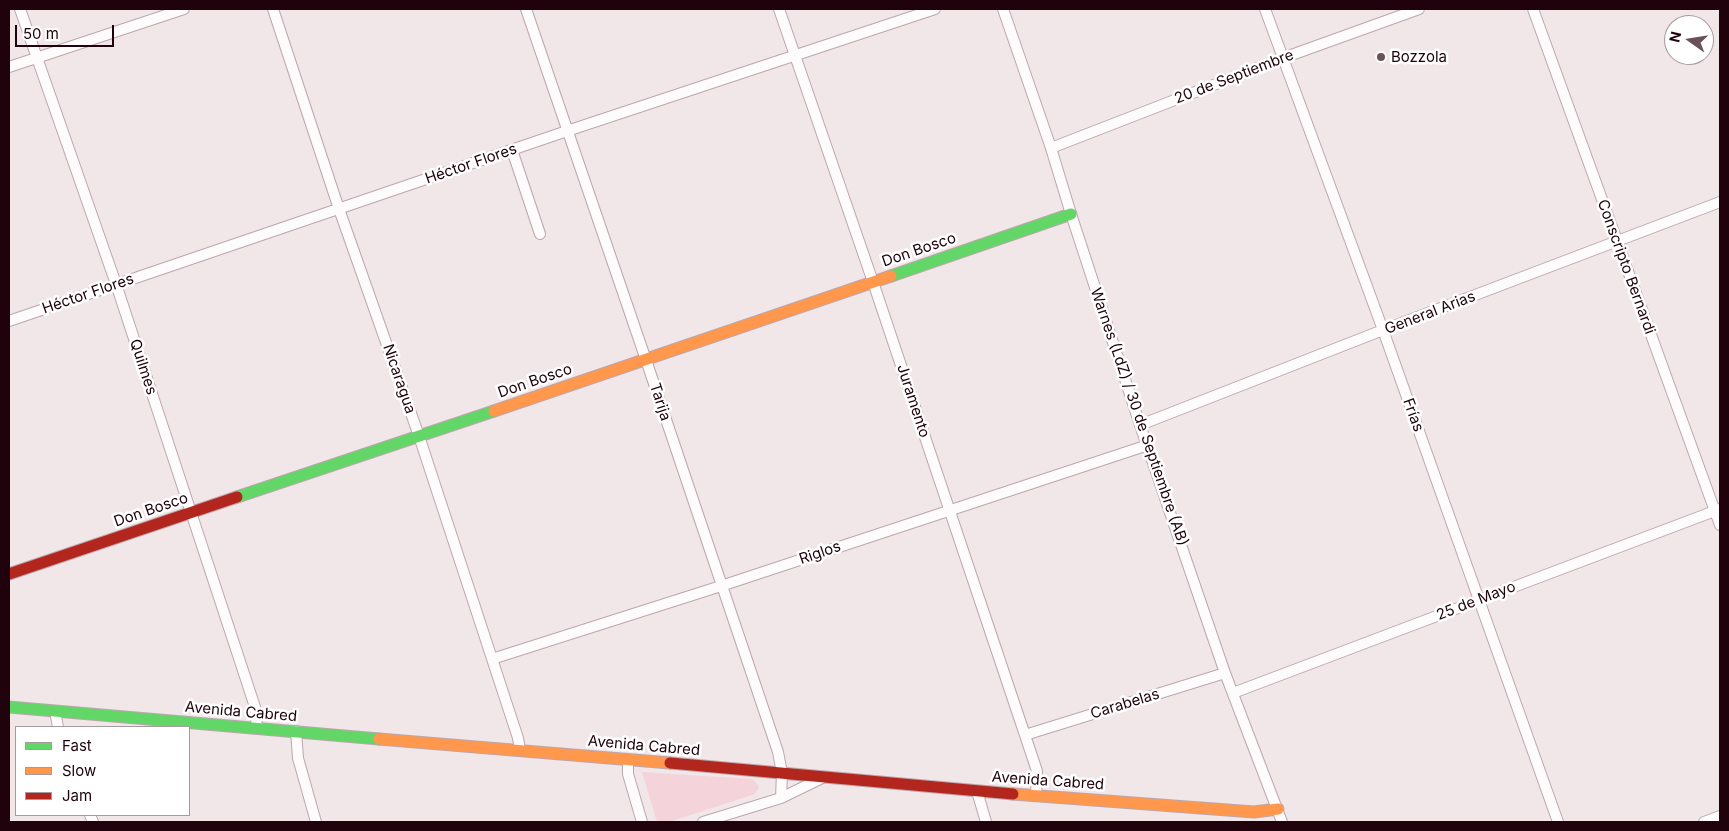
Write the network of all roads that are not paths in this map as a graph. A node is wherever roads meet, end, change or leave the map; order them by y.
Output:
1 (20, 9) edge
2 (184, 9) edge
3 (273, 9) edge
4 (526, 9) edge
5 (779, 9) edge
6 (935, 9) edge
7 (1003, 9) edge
8 (1265, 9) edge
9 (1419, 9) edge
10 (1533, 9) edge
11 (796, 56) junction
12 (36, 58) junction
13 (1283, 58) junction
14 (9, 67) edge
15 (567, 131) junction
16 (1051, 148) junction
17 (512, 150) junction
18 (1720, 202) edge
19 (339, 209) junction
20 (1071, 214) junction
21 (540, 234) dead end
22 (1616, 241) junction
23 (874, 282) junction
24 (116, 284) junction
25 (9, 321) edge
26 (1383, 330) junction
27 (646, 360) junction
28 (1140, 426) junction
29 (420, 436) junction
30 (1148, 445) junction
31 (949, 510) junction
32 (1718, 510) edge
33 (190, 512) junction
34 (1720, 525) edge
35 (9, 574) edge
36 (721, 586) junction
37 (1479, 600) junction
38 (492, 659) junction
39 (1225, 672) junction
40 (1233, 693) junction
41 (9, 707) edge
42 (55, 712) junction
43 (58, 726) edge
44 (257, 728) junction
45 (296, 731) junction
46 (1025, 735) junction
47 (520, 750) junction
48 (628, 760) junction
49 (782, 773) junction
50 (823, 777) junction
51 (977, 791) junction
52 (1036, 795) junction
53 (781, 798) junction
54 (1278, 809) junction
55 (1720, 816) edge
56 (316, 822) edge
57 (642, 822) edge
58 (703, 822) edge
59 (986, 822) edge
60 (1282, 822) edge
61 (1558, 822) edge
62 (1704, 822) edge

1 - 12 street, Quilmes
2 - 12 street
3 - 19 street, Nicaragua
4 - 15 street, Tarija
5 - 11 street, Juramento
6 - 11 street, Héctor Flores
7 - 16 street, Warnes (LdZ) / 30 de Septiembre (AB)
8 - 13 street, Frías
9 - 13 street, 20 de Septiembre
10 - 22 street, Conscripto Bernardi
11 - 15 street, Héctor Flores
11 - 23 street, Juramento
12 - 14 street
12 - 24 street, Quilmes
13 - 16 street, 20 de Septiembre
13 - 26 street, Frías
15 - 17 street, Héctor Flores
15 - 27 street, Tarija
16 - 20 street, Warnes (LdZ) / 30 de Septiembre (AB)
17 - 19 street, Héctor Flores
17 - 21 street
18 - 22 street, General Arias
19 - 24 street, Héctor Flores
19 - 29 street, Nicaragua
20 - 23 street, Don Bosco
20 - 28 street, Warnes (LdZ) / 30 de Septiembre (AB)
22 - 26 street, General Arias
22 - 32 street, Conscripto Bernardi
23 - 27 street, Don Bosco
23 - 31 street, Juramento
24 - 25 street, Héctor Flores
24 - 33 street, Quilmes
26 - 28 street, General Arias
26 - 37 street, Frías
27 - 29 street, Don Bosco
27 - 36 street, Tarija
28 - 30 street, Warnes (LdZ) / 30 de Septiembre (AB)
29 - 33 street, Don Bosco
29 - 38 street, Nicaragua
30 - 31 street, Riglos
30 - 39 street, Warnes (LdZ) / 30 de Septiembre (AB)
31 - 36 street, Riglos
31 - 46 street, Juramento
32 - 34 street, Conscripto Bernardi
32 - 37 street, 25 de Mayo
33 - 35 street, Don Bosco
33 - 44 street, Quilmes
36 - 38 street, Riglos
36 - 49 street, Tarija
37 - 40 street, 25 de Mayo
37 - 61 street, Frías
38 - 47 street, Nicaragua
39 - 40 street, Warnes (LdZ) / 30 de Septiembre (AB)
39 - 46 street, Carabelas
40 - 54 street, Warnes (LdZ) / 30 de Septiembre (AB)
41 - 42 street, Avenida Cabred
42 - 43 street
42 - 44 street, Avenida Cabred
44 - 45 street, Avenida Cabred
45 - 47 street, Avenida Cabred
45 - 56 street
46 - 52 street, Juramento
47 - 48 street, Avenida Cabred
48 - 49 street, Avenida Cabred
48 - 57 street
49 - 50 street, Avenida Cabred
49 - 53 street, Tarija
50 - 51 street, Avenida Cabred
50 - 53 street
51 - 52 street, Avenida Cabred
51 - 59 street
52 - 54 street, Avenida Cabred
53 - 58 street
54 - 60 street, Warnes (LdZ) / 30 de Septiembre (AB)
55 - 62 street

